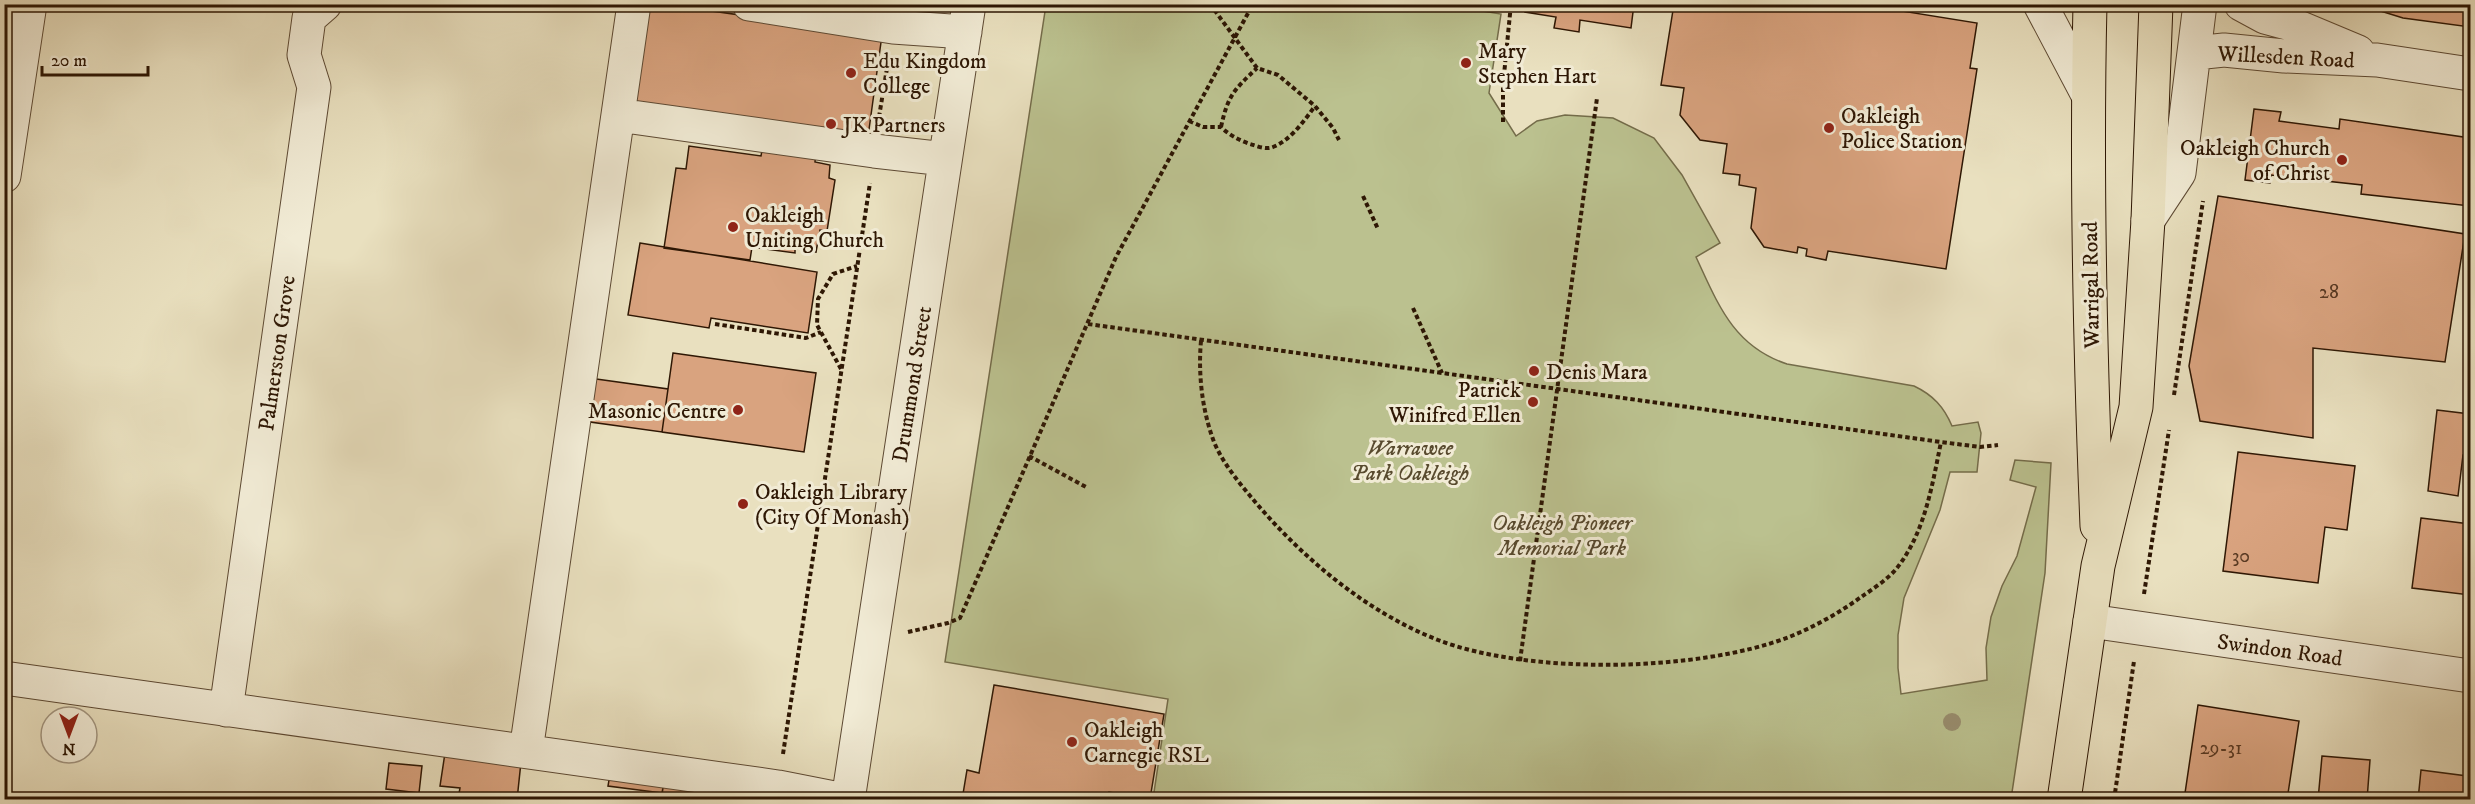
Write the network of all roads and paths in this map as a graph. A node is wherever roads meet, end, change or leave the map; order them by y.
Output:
1 (30, 4) edge
2 (325, 4) edge
3 (634, 4) edge
4 (749, 4) edge
5 (1210, 4) edge
6 (1253, 4) edge
7 (1483, 4) edge
8 (2040, 4) edge
9 (2090, 4) edge
10 (2156, 4) edge
11 (2200, 4) edge
12 (2241, 4) edge
13 (1511, 7) edge
14 (967, 18) edge
15 (893, 27) junction
16 (1234, 39) junction
17 (2195, 53) junction
18 (2377, 60) junction
19 (1257, 68) junction
20 (2470, 74) edge
21 (2088, 95) junction
22 (1598, 98) dead end
23 (1315, 106) junction
24 (618, 115) junction
25 (1189, 121) junction
26 (1503, 122) dead end
27 (1221, 127) junction
28 (1339, 140) dead end
29 (874, 151) junction
30 (945, 159) junction
31 (4, 176) edge
32 (1364, 196) dead end
33 (2148, 220) junction
34 (1378, 228) dead end
35 (857, 266) junction
36 (1413, 308) dead end
37 (715, 324) dead end
38 (1088, 324) junction
39 (821, 332) junction
40 (1201, 340) junction
41 (841, 370) junction
42 (1442, 374) junction
43 (1557, 389) junction
44 (1941, 442) junction
45 (1998, 445) dead end
46 (1029, 456) junction
47 (1086, 487) dead end
48 (2098, 566) junction
49 (2090, 621) junction
50 (872, 639) junction
51 (1520, 661) junction
52 (2470, 676) edge
53 (4, 678) edge
54 (226, 710) junction
55 (526, 751) junction
56 (778, 787) junction
57 (846, 800) edge
58 (2064, 800) edge

1 - 31 street
2 - 54 street, Palmerston Grove
3 - 24 street
4 - 15 street
5 - 16 path
6 - 16 path
7 - 13 path
8 - 21 street
9 - 21 highway, Warrigal Road
10 - 33 highway, Warrigal Road
11 - 17 street, Warrigal Road
12 - 18 street, Willesden Road
13 - 26 path
14 - 15 street
14 - 30 street, Drummond Street
15 - 29 path
16 - 19 path
16 - 25 path
17 - 18 street, Willesden Road
17 - 33 street, Warrigal Road
18 - 20 street, Willesden Road
19 - 23 path
19 - 27 path
21 - 48 highway, Warrigal Road
22 - 43 path
23 - 27 path
23 - 28 path
24 - 29 street
24 - 55 street
25 - 27 path
25 - 38 path
29 - 30 street
29 - 35 path
30 - 50 street, Drummond Street
32 - 34 path
33 - 48 highway, Warrigal Road
35 - 39 path
35 - 41 path
36 - 42 path
37 - 39 path
38 - 40 path
38 - 46 path
39 - 41 path
40 - 42 path
40 - 51 path
41 - 56 path
42 - 43 path
43 - 44 path
43 - 51 path
44 - 45 path
44 - 51 path
46 - 47 path
46 - 50 path
48 - 49 highway, Warrigal Road
49 - 52 street, Swindon Road
49 - 58 highway, Warrigal Road
50 - 57 street, Drummond Street
53 - 54 street
54 - 55 street
55 - 56 street
56 - 57 street

